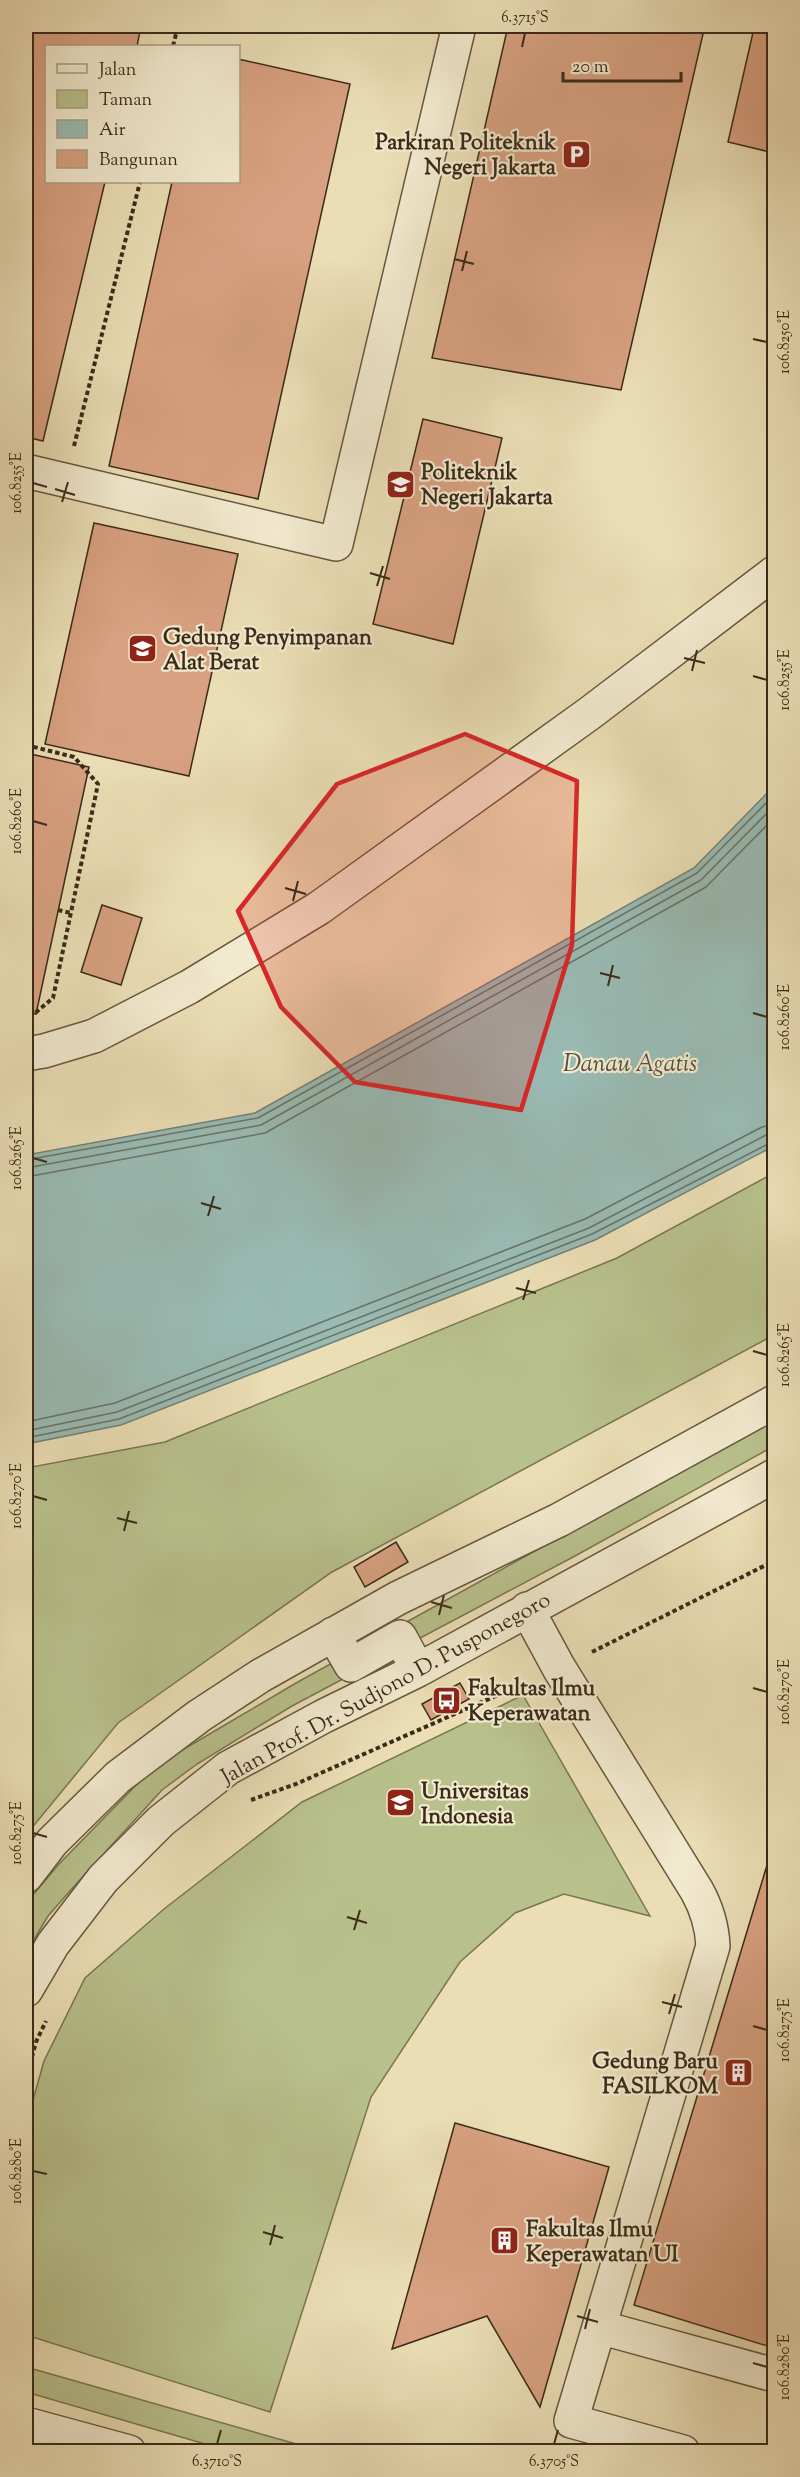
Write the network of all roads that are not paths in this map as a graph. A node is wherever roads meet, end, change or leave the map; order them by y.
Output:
1 (459, 26) edge
2 (26, 471) edge
3 (774, 573) edge
4 (26, 1054) edge
5 (774, 1402) edge
6 (774, 1476) edge
7 (527, 1609) junction
8 (333, 1634) junction
9 (418, 1670) junction
10 (26, 1876) edge
11 (26, 1990) edge
12 (599, 2327) junction
13 (774, 2375) edge
14 (26, 2424) edge
15 (129, 2451) edge
16 (683, 2451) edge

1 - 2 street
3 - 4 street
5 - 8 street
6 - 7 street, Jalan Prof. Dr. Sudjono D. Pusponegoro
7 - 9 street, Jalan Prof. Dr. Sudjono D. Pusponegoro
7 - 12 street
8 - 9 street
8 - 10 street
9 - 11 street, Jalan Prof. Dr. Sudjono D. Pusponegoro
12 - 13 street
12 - 16 street
14 - 15 street

